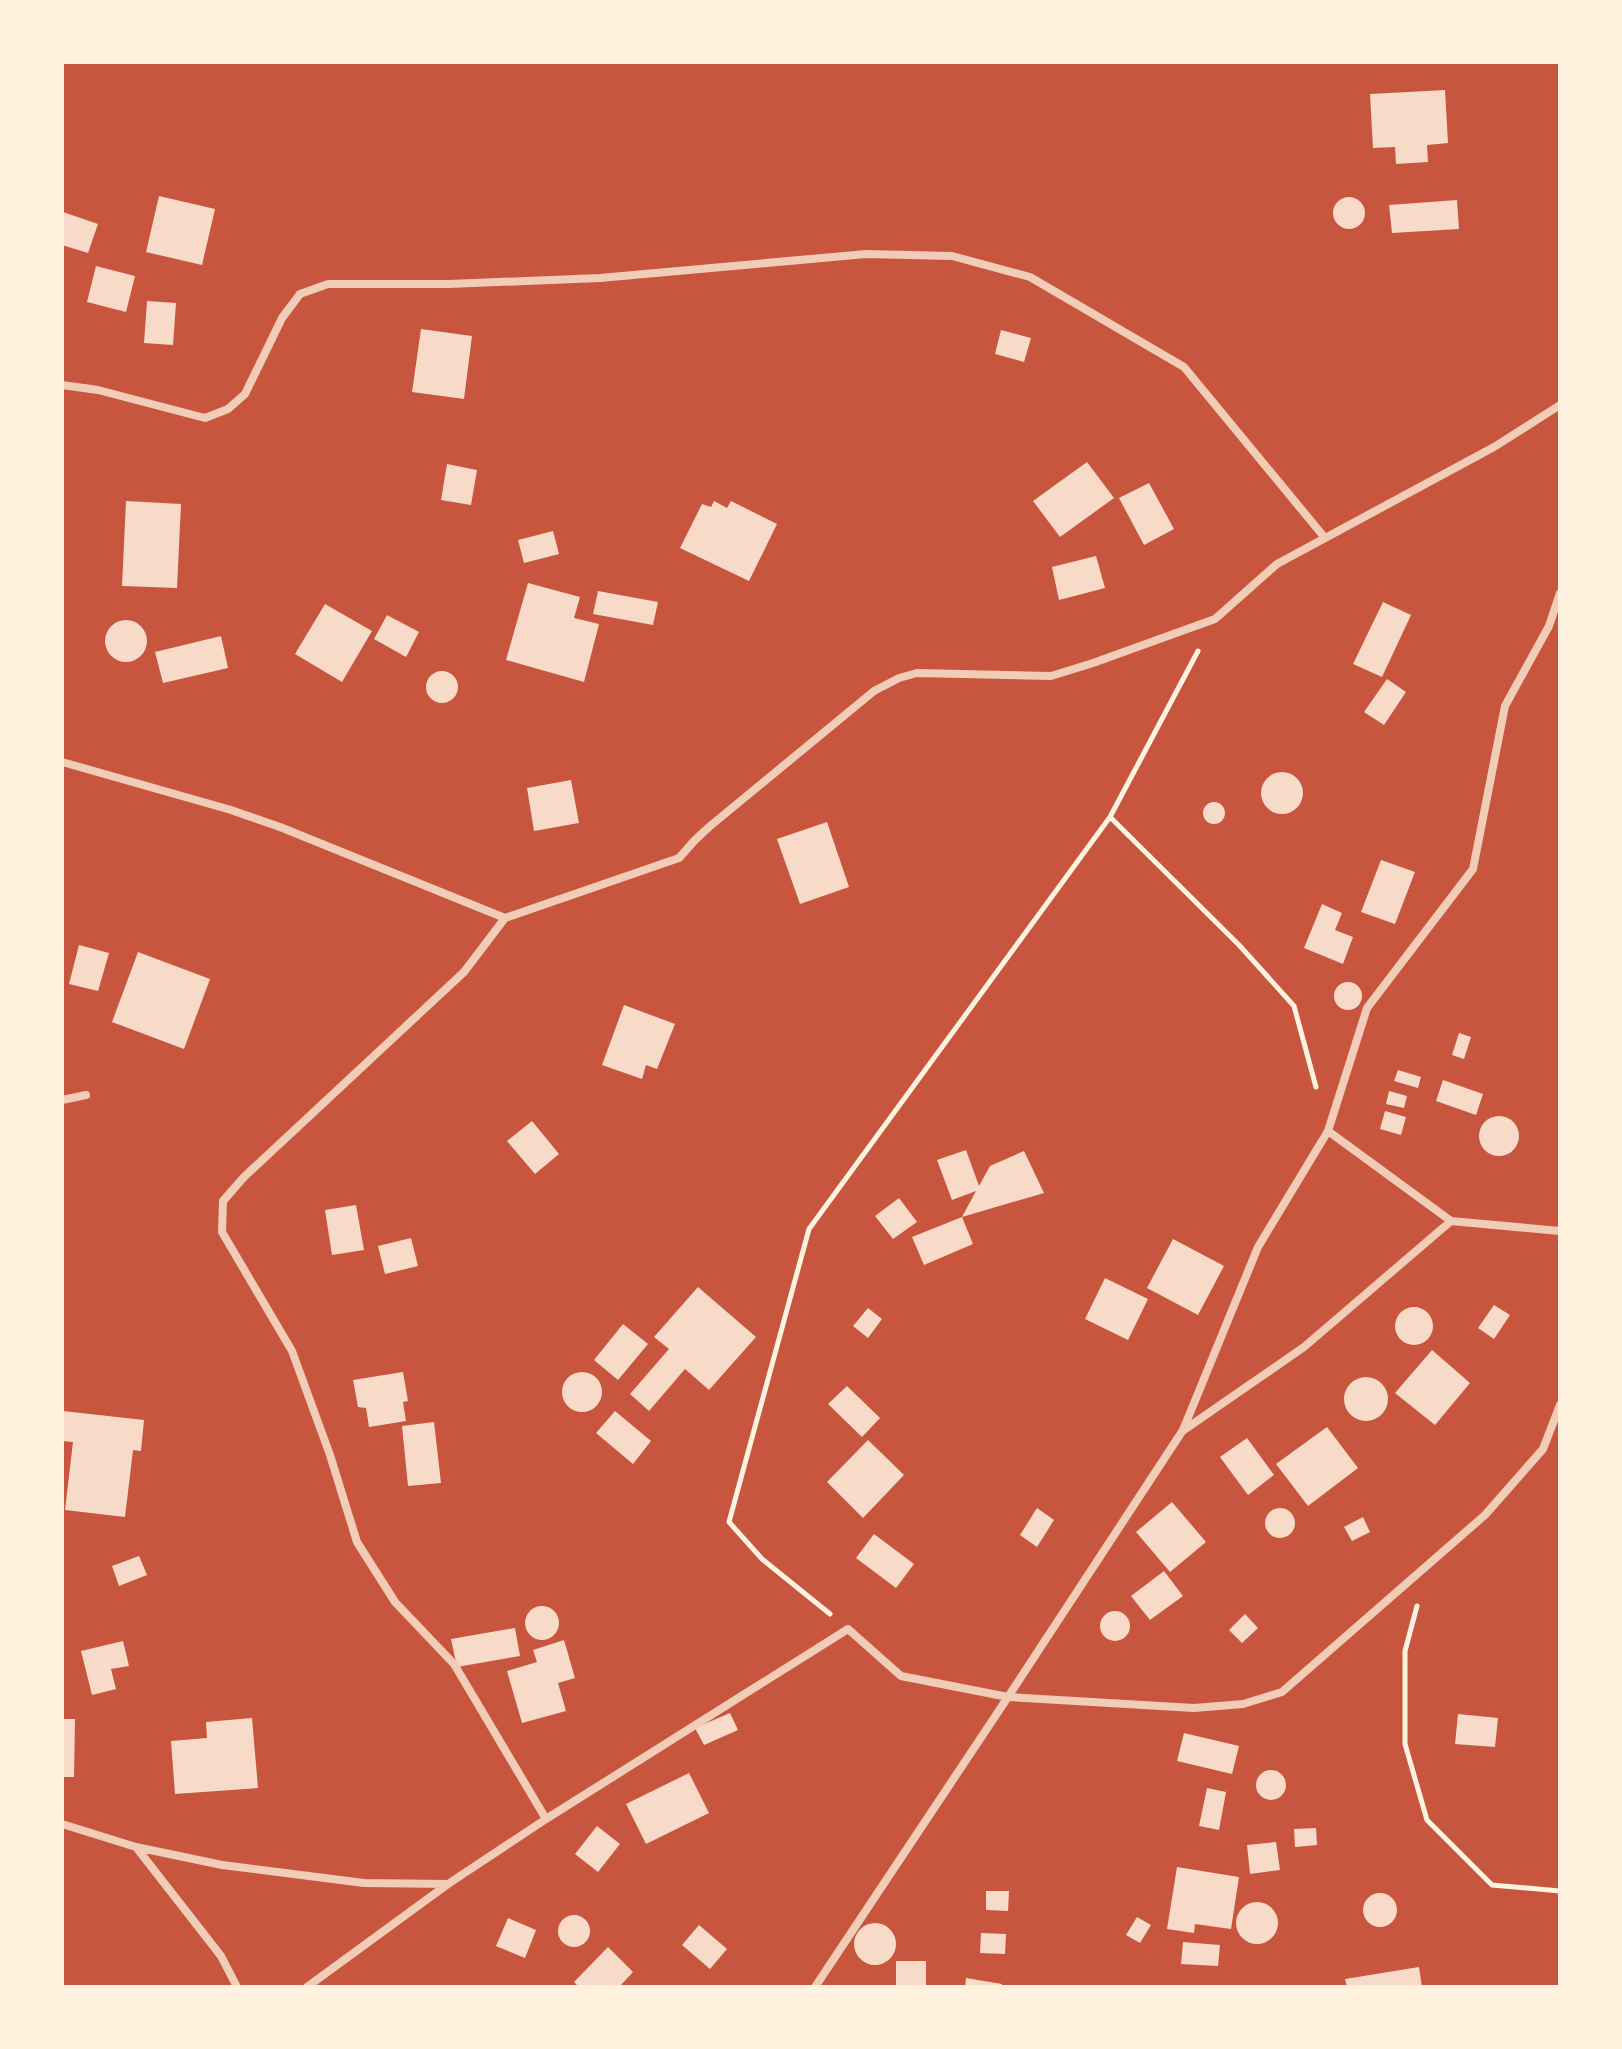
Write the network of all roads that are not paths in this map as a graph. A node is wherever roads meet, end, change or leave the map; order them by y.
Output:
1 (62, 385) edge
2 (1559, 403) edge
3 (1325, 538) junction
4 (1560, 593) edge
5 (62, 762) edge
6 (505, 918) junction
7 (86, 1095) dead end
8 (62, 1100) edge
9 (1328, 1131) junction
10 (1451, 1221) junction
11 (1560, 1231) edge
12 (1560, 1405) edge
13 (1183, 1430) junction
14 (1008, 1697) junction
15 (546, 1819) junction
16 (62, 1824) edge
17 (136, 1847) junction
18 (448, 1884) junction
19 (237, 1987) edge
20 (307, 1987) edge
21 (815, 1987) edge

1 - 3 street
2 - 3 street
3 - 6 street
4 - 9 street
5 - 6 street
6 - 15 street
7 - 8 street
9 - 10 street
9 - 13 street
10 - 11 street
10 - 13 street
12 - 14 street
13 - 14 street
14 - 15 street
14 - 21 street
15 - 18 street
16 - 17 street
17 - 18 street
17 - 19 street
18 - 20 street

